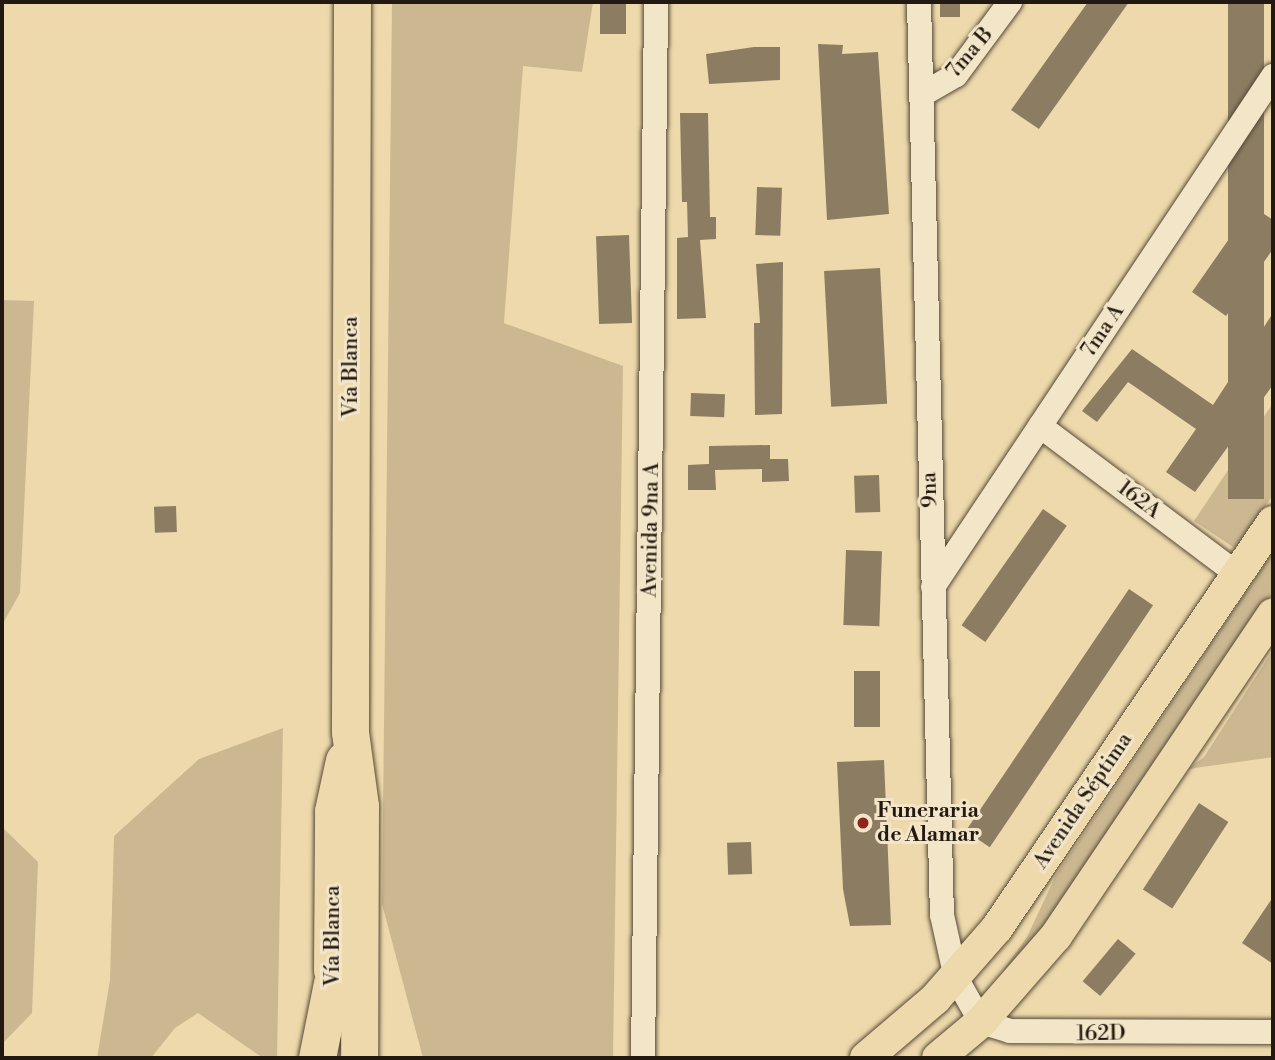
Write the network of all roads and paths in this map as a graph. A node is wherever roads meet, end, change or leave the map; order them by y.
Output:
1 (352, 2) edge
2 (656, 2) edge
3 (919, 2) edge
4 (1010, 2) edge
5 (1273, 76) edge
6 (923, 94) junction
7 (1040, 426) junction
8 (1273, 522) edge
9 (1237, 574) junction
10 (933, 587) junction
11 (1273, 614) edge
12 (350, 732) junction
13 (358, 922) junction
14 (956, 978) junction
15 (332, 983) junction
16 (981, 1023) junction
17 (1273, 1032) edge
18 (317, 1058) edge
19 (335, 1058) edge
20 (359, 1058) edge
21 (384, 1058) edge
22 (643, 1058) edge
23 (866, 1058) edge
24 (938, 1058) edge

1 - 12 highway, Vía Blanca
2 - 22 street, Avenida 9na A
3 - 6 street, 9na
4 - 6 street, 7ma B
5 - 7 street, 7ma A
6 - 10 street, 9na
7 - 9 street, 162A
7 - 10 street, 7ma A
8 - 9 main road, Avenida Séptima
9 - 14 main road, Avenida Séptima
10 - 14 street, 9na
11 - 16 main road
12 - 13 highway, Vía Blanca
12 - 15 highway, Vía Blanca
13 - 20 highway, Vía Blanca
13 - 21 highway
14 - 16 street
14 - 23 main road, Avenida Séptima
15 - 18 highway
15 - 19 highway, Vía Blanca
16 - 17 street, 162D
16 - 24 main road

